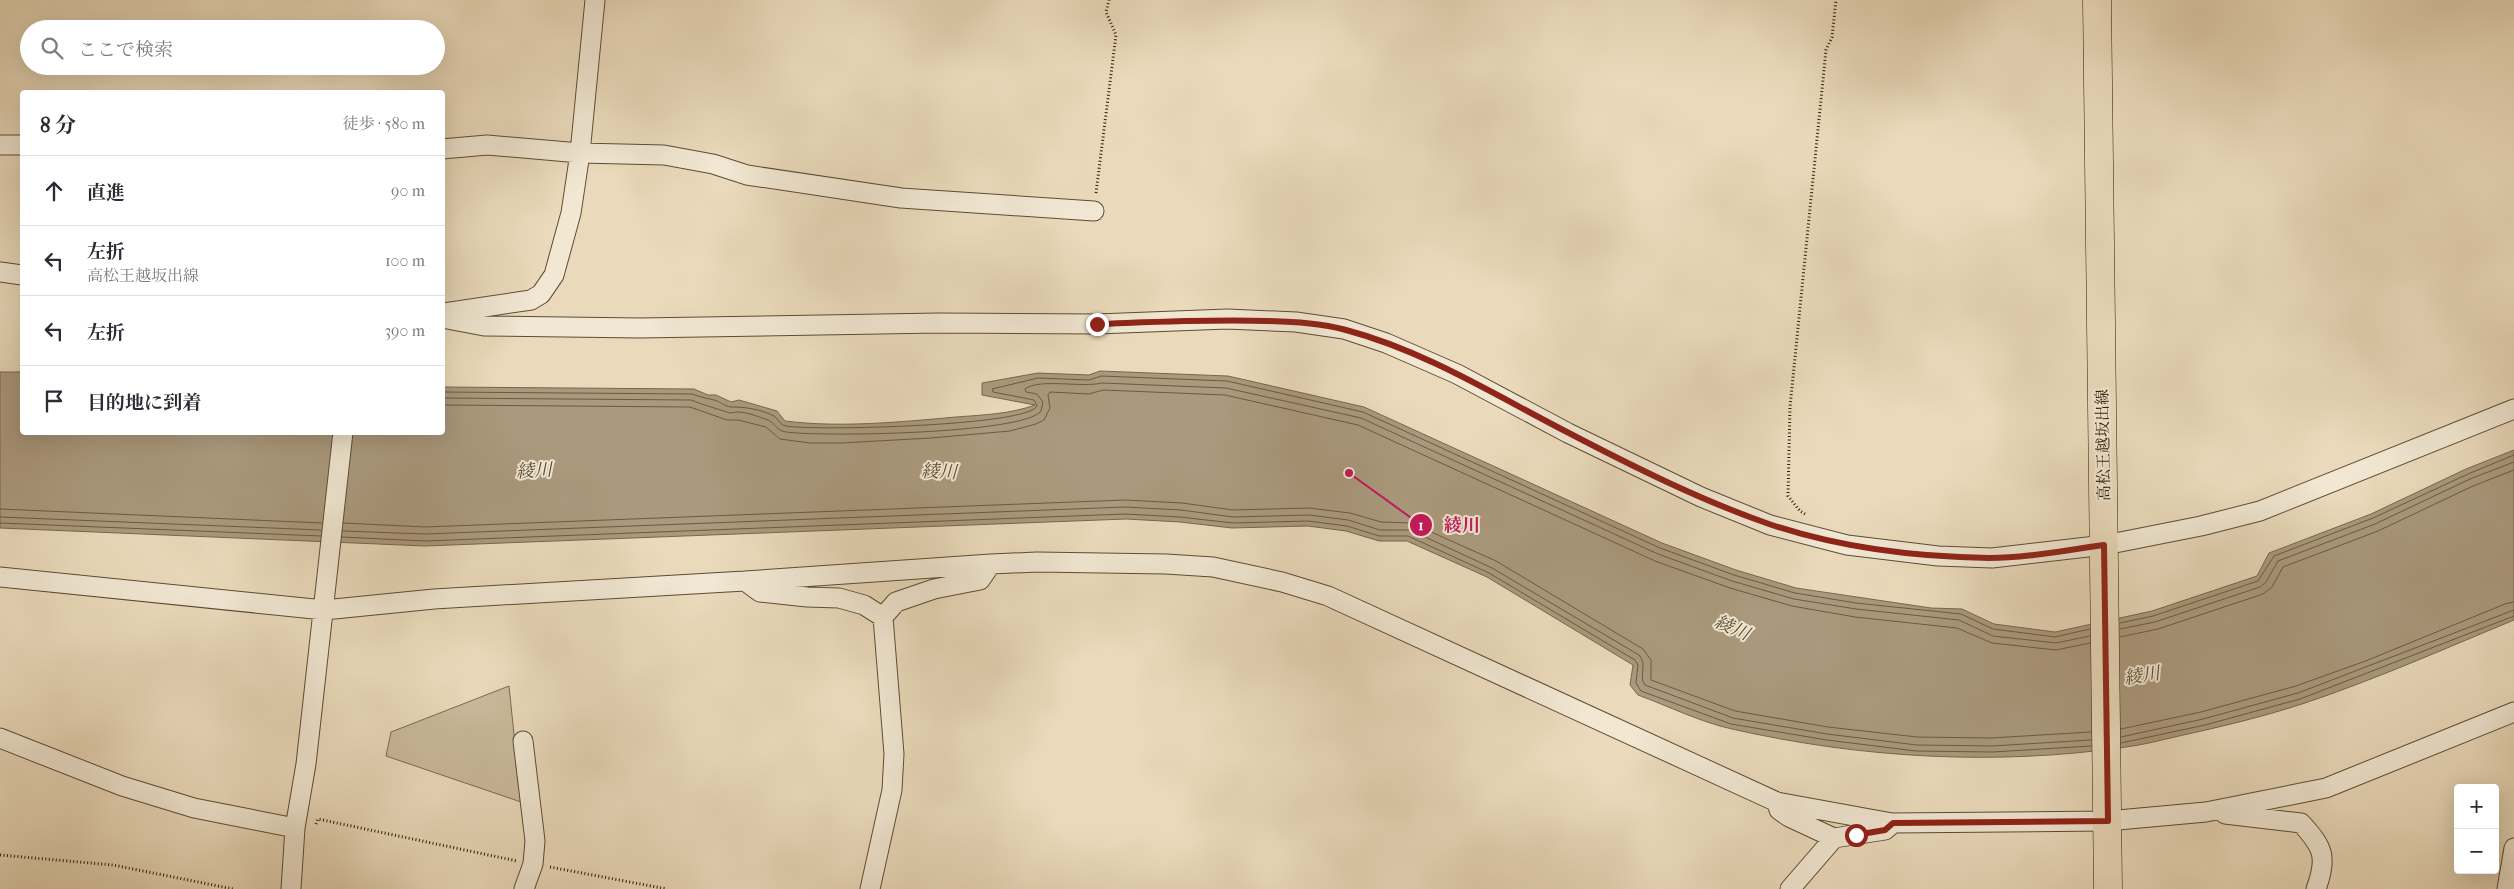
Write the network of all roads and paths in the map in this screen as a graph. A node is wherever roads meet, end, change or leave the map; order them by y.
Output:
1 (595, 0) edge
2 (1108, 0) edge
3 (1836, 0) edge
4 (2097, 0) edge
5 (0, 145) edge
6 (20, 145) edge
7 (445, 149) edge
8 (580, 153) junction
9 (1094, 211) joint
10 (0, 272) edge
11 (20, 276) edge
12 (445, 313) edge
13 (445, 319) edge
14 (2514, 409) edge
15 (343, 435) edge
16 (1808, 515) dead end
17 (2105, 557) junction
18 (991, 564) junction
19 (0, 577) edge
20 (745, 581) junction
21 (325, 603) junction
22 (883, 617) junction
23 (2514, 712) edge
24 (0, 738) edge
25 (523, 741) dead end
26 (1777, 802) junction
27 (2206, 812) junction
28 (2107, 813) junction
29 (1893, 823) junction
30 (295, 828) junction
31 (314, 828) dead end
32 (1834, 838) junction
33 (2514, 848) edge
34 (0, 855) edge
35 (533, 864) junction
36 (233, 889) edge
37 (291, 889) edge
38 (524, 889) edge
39 (667, 889) edge
40 (870, 889) edge
41 (1790, 889) edge
42 (2108, 889) edge
43 (2316, 889) edge
44 (2507, 889) edge

1 - 8 street
2 - 9 path
3 - 16 path
4 - 17 main road, 高松王越坂出線
5 - 6 street
7 - 8 street
8 - 9 street
8 - 12 street
10 - 11 street
13 - 17 street
14 - 17 street
15 - 21 street
17 - 28 main road, 高松王越坂出線
18 - 20 street
18 - 22 street
18 - 26 street
19 - 21 street
20 - 21 street
20 - 22 street
21 - 30 street
22 - 40 street
23 - 27 street
24 - 30 street
25 - 35 street
26 - 29 street
26 - 32 street
27 - 28 street
27 - 43 street
28 - 29 street
28 - 42 main road, 高松王越坂出線
29 - 32 street
30 - 37 street
31 - 35 path
32 - 41 street
33 - 44 street
34 - 36 path
35 - 38 street
35 - 39 path

